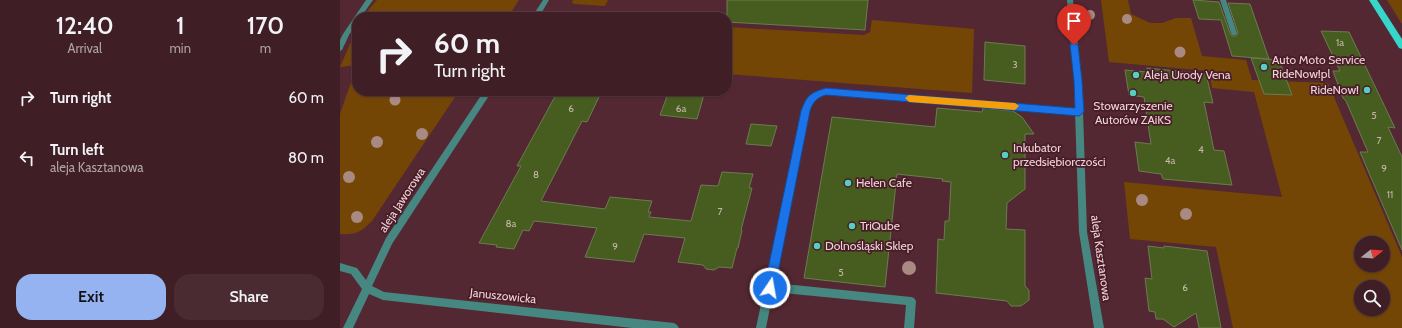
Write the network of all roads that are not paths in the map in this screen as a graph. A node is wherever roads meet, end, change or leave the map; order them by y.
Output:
1 (370, 0) edge
2 (546, 0) edge
3 (1070, 0) edge
4 (1223, 0) edge
5 (1373, 0) edge
6 (361, 12) edge
7 (538, 12) edge
8 (352, 25) edge
9 (1234, 33) dead end
10 (1402, 46) edge
11 (340, 48) edge
12 (485, 96) edge
13 (1079, 112) junction
14 (340, 267) edge
15 (367, 288) junction
16 (770, 288) junction
17 (348, 328) edge
18 (674, 328) edge
19 (761, 328) edge
20 (909, 328) edge
21 (1099, 328) edge

1 - 6 street
2 - 7 street
3 - 13 street, aleja Kasztanowa
4 - 9 street
5 - 10 main road
8 - 11 street
12 - 15 street, aleja Jaworowa
13 - 16 street
13 - 21 street, aleja Kasztanowa
14 - 15 street, Januszowicka
15 - 17 street, aleja Jaworowa
15 - 18 street, Januszowicka
16 - 19 street
16 - 20 street

